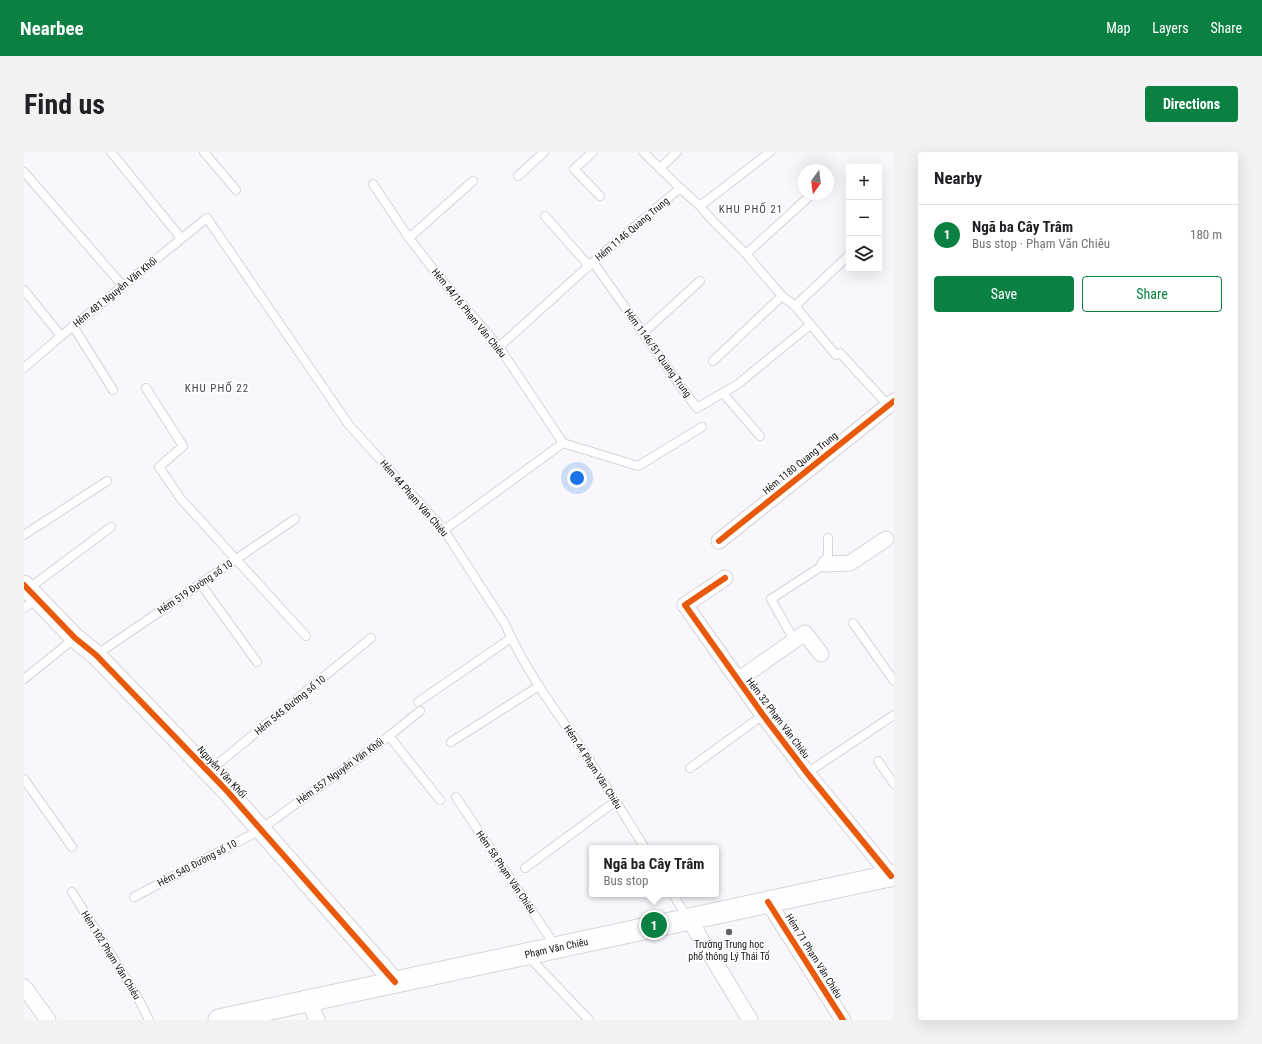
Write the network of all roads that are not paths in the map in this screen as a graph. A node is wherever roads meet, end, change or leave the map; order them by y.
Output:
1 (111, 152) edge
2 (204, 152) edge
3 (544, 152) edge
4 (593, 152) edge
5 (643, 152) edge
6 (677, 152) edge
7 (770, 152) edge
8 (660, 168) junction
9 (24, 172) edge
10 (518, 176) dead end
11 (473, 181) dead end
12 (373, 184) dead end
13 (680, 188) junction
14 (236, 190) dead end
15 (600, 196) dead end
16 (805, 200) edge
17 (700, 206) junction
18 (545, 216) dead end
19 (207, 218) joint
20 (181, 238) junction
21 (410, 238) junction
22 (746, 254) junction
23 (846, 258) edge
24 (591, 264) junction
25 (700, 281) dead end
26 (123, 286) junction
27 (24, 290) edge
28 (782, 296) junction
29 (795, 306) junction
30 (810, 325) junction
31 (73, 326) junction
32 (643, 333) junction
33 (61, 336) junction
34 (499, 347) junction
35 (713, 361) dead end
36 (24, 368) edge
37 (146, 388) dead end
38 (113, 390) dead end
39 (723, 393) junction
40 (891, 403) edge
41 (702, 427) dead end
42 (760, 436) dead end
43 (563, 443) junction
44 (107, 481) dead end
45 (295, 519) dead end
46 (111, 527) dead end
47 (444, 530) junction
48 (890, 534) edge
49 (24, 535) edge
50 (828, 538) dead end
51 (719, 541) dead end
52 (235, 560) junction
53 (825, 564) junction
54 (726, 578) dead end
55 (200, 583) junction
56 (28, 595) edge
57 (853, 623) dead end
58 (306, 636) dead end
59 (75, 638) junction
60 (371, 638) dead end
61 (511, 638) junction
62 (794, 640) junction
63 (821, 654) dead end
64 (96, 655) junction
65 (257, 662) dead end
66 (24, 679) edge
67 (738, 680) junction
68 (894, 681) edge
69 (539, 686) junction
70 (418, 702) dead end
71 (420, 711) dead end
72 (763, 715) junction
73 (894, 715) edge
74 (389, 736) junction
75 (451, 742) dead end
76 (878, 760) dead end
77 (690, 768) dead end
78 (208, 772) junction
79 (807, 774) junction
80 (24, 779) edge
81 (894, 784) edge
82 (456, 797) dead end
83 (440, 800) dead end
84 (616, 801) junction
85 (260, 830) junction
86 (642, 845) edge
87 (72, 847) dead end
88 (525, 868) dead end
89 (893, 875) edge
90 (72, 892) dead end
91 (134, 897) dead end
92 (675, 897) edge
93 (768, 902) junction
94 (689, 919) junction
95 (556, 948) junction
96 (526, 954) junction
97 (395, 982) junction
98 (24, 987) edge
99 (309, 1001) junction
100 (48, 1020) edge
101 (149, 1020) edge
102 (219, 1020) edge
103 (318, 1020) edge
104 (589, 1020) edge
105 (750, 1020) edge
106 (843, 1020) edge

1 - 20 lane
2 - 14 lane
3 - 10 lane
4 - 15 lane
5 - 8 lane
6 - 8 lane
7 - 17 lane
8 - 13 lane
9 - 26 lane
11 - 21 lane
12 - 21 lane, Hẻm 44/16 Phạm Văn Chiêu
13 - 17 lane
13 - 24 lane, Hẻm 1146 Quang Trung
16 - 22 lane
17 - 22 lane
18 - 24 lane, Hẻm 1146/51 Quang Trung
19 - 20 lane, Hẻm 481 Nguyễn Văn Khối
19 - 47 lane, Hẻm 44 Phạm Văn Chiêu
20 - 26 lane, Hẻm 481 Nguyễn Văn Khối
21 - 34 lane, Hẻm 44/16 Phạm Văn Chiêu
22 - 28 lane
23 - 29 lane
24 - 32 lane, Hẻm 1146/51 Quang Trung
24 - 34 lane, Hẻm 1146 Quang Trung
25 - 32 lane
26 - 31 lane, Hẻm 481 Nguyễn Văn Khối
27 - 33 lane
28 - 29 lane
28 - 35 lane
29 - 30 lane
30 - 39 lane, Hẻm 1146/51 Quang Trung
30 - 40 lane
31 - 33 lane, Hẻm 481 Nguyễn Văn Khối
31 - 38 lane
32 - 39 lane, Hẻm 1146/51 Quang Trung
33 - 36 lane, Hẻm 481 Nguyễn Văn Khối
34 - 43 lane, Hẻm 44/16 Phạm Văn Chiêu
37 - 52 lane
39 - 42 lane
40 - 51 street, Hẻm 1180 Quang Trung
41 - 43 lane
43 - 47 lane
44 - 49 lane
45 - 52 lane, Hẻm 519 Đường số 10
46 - 56 lane
47 - 61 lane, Hẻm 44 Phạm Văn Chiêu
48 - 53 street
50 - 53 lane
52 - 55 lane, Hẻm 519 Đường số 10
52 - 58 lane
53 - 62 lane
54 - 67 street, Hẻm 32 Phạm Văn Chiêu
55 - 64 lane, Hẻm 519 Đường số 10
55 - 65 lane
56 - 59 street, Nguyễn Văn Khối
57 - 68 lane
59 - 64 street, Nguyễn Văn Khối
59 - 66 lane
60 - 78 lane, Hẻm 545 Đường số 10
61 - 69 lane, Hẻm 44 Phạm Văn Chiêu
61 - 70 lane
62 - 63 street
62 - 67 street
64 - 78 street, Nguyễn Văn Khối
67 - 72 street, Hẻm 32 Phạm Văn Chiêu
69 - 75 lane
69 - 84 lane, Hẻm 44 Phạm Văn Chiêu
71 - 74 lane, Hẻm 557 Nguyễn Văn Khối
72 - 77 lane
72 - 79 street, Hẻm 32 Phạm Văn Chiêu
73 - 79 lane
74 - 83 lane
74 - 85 lane, Hẻm 557 Nguyễn Văn Khối
76 - 81 lane
78 - 85 street, Nguyễn Văn Khối
79 - 89 street, Hẻm 32 Phạm Văn Chiêu
80 - 87 lane
82 - 95 lane, Hẻm 58 Phạm Văn Chiêu
84 - 86 lane, Hẻm 44 Phạm Văn Chiêu
84 - 88 lane
85 - 91 lane, Hẻm 540 Đường số 10
85 - 97 street, Nguyễn Văn Khối
89 - 93 main road, Phạm Văn Chiêu
90 - 101 lane, Hẻm 102 Phạm Văn Chiêu
92 - 94 lane
93 - 94 main road, Phạm Văn Chiêu
93 - 106 street, Hẻm 71 Phạm Văn Chiêu
94 - 95 main road, Phạm Văn Chiêu
94 - 105 street
95 - 96 main road, Phạm Văn Chiêu
96 - 97 main road, Phạm Văn Chiêu
96 - 104 lane
97 - 99 main road, Phạm Văn Chiêu
98 - 100 street
99 - 102 main road, Phạm Văn Chiêu
99 - 103 street

